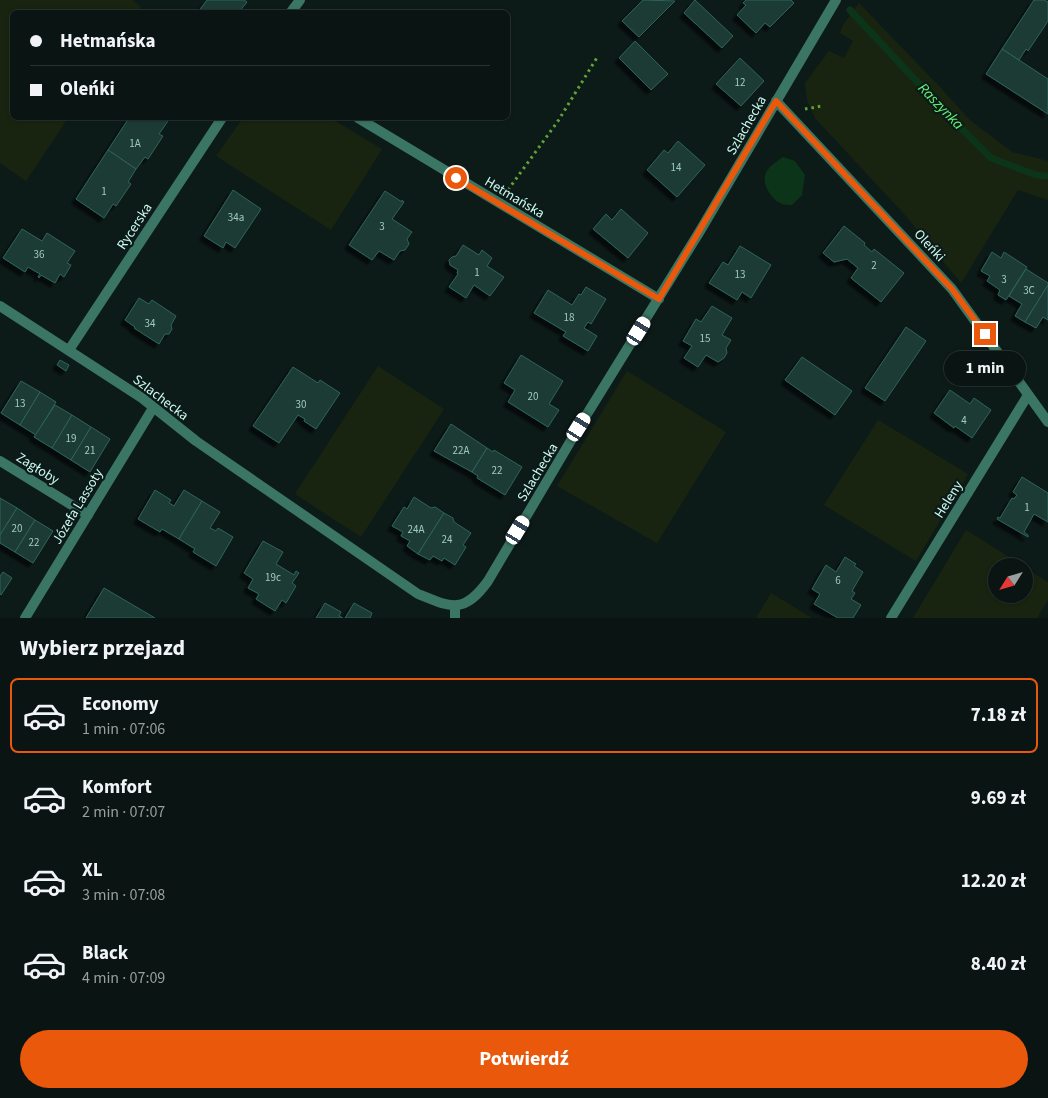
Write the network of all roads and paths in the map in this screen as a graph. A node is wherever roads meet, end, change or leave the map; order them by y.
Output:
1 (836, 0) edge
2 (598, 56) dead end
3 (776, 101) junction
4 (221, 120) edge
5 (361, 120) edge
6 (498, 203) junction
7 (659, 299) junction
8 (0, 306) edge
9 (69, 350) junction
10 (1028, 395) junction
11 (153, 408) junction
12 (1048, 422) edge
13 (0, 461) edge
14 (88, 515) junction
15 (455, 606) junction
16 (25, 618) edge
17 (455, 618) edge
18 (891, 618) edge

1 - 3 street, Szlachecka
2 - 6 path
3 - 7 street, Szlachecka
3 - 10 street, Oleńki
4 - 9 street, Rycerska
5 - 6 street, Hetmańska
6 - 7 street, Hetmańska
7 - 15 street, Szlachecka
8 - 9 street, Szlachecka
9 - 11 street, Szlachecka
10 - 12 street, Oleńki
10 - 18 street, Heleny
11 - 14 street, Józefa Lassoty
11 - 15 street, Szlachecka
13 - 14 street, Zagłoby
14 - 16 street, Józefa Lassoty
15 - 17 street

